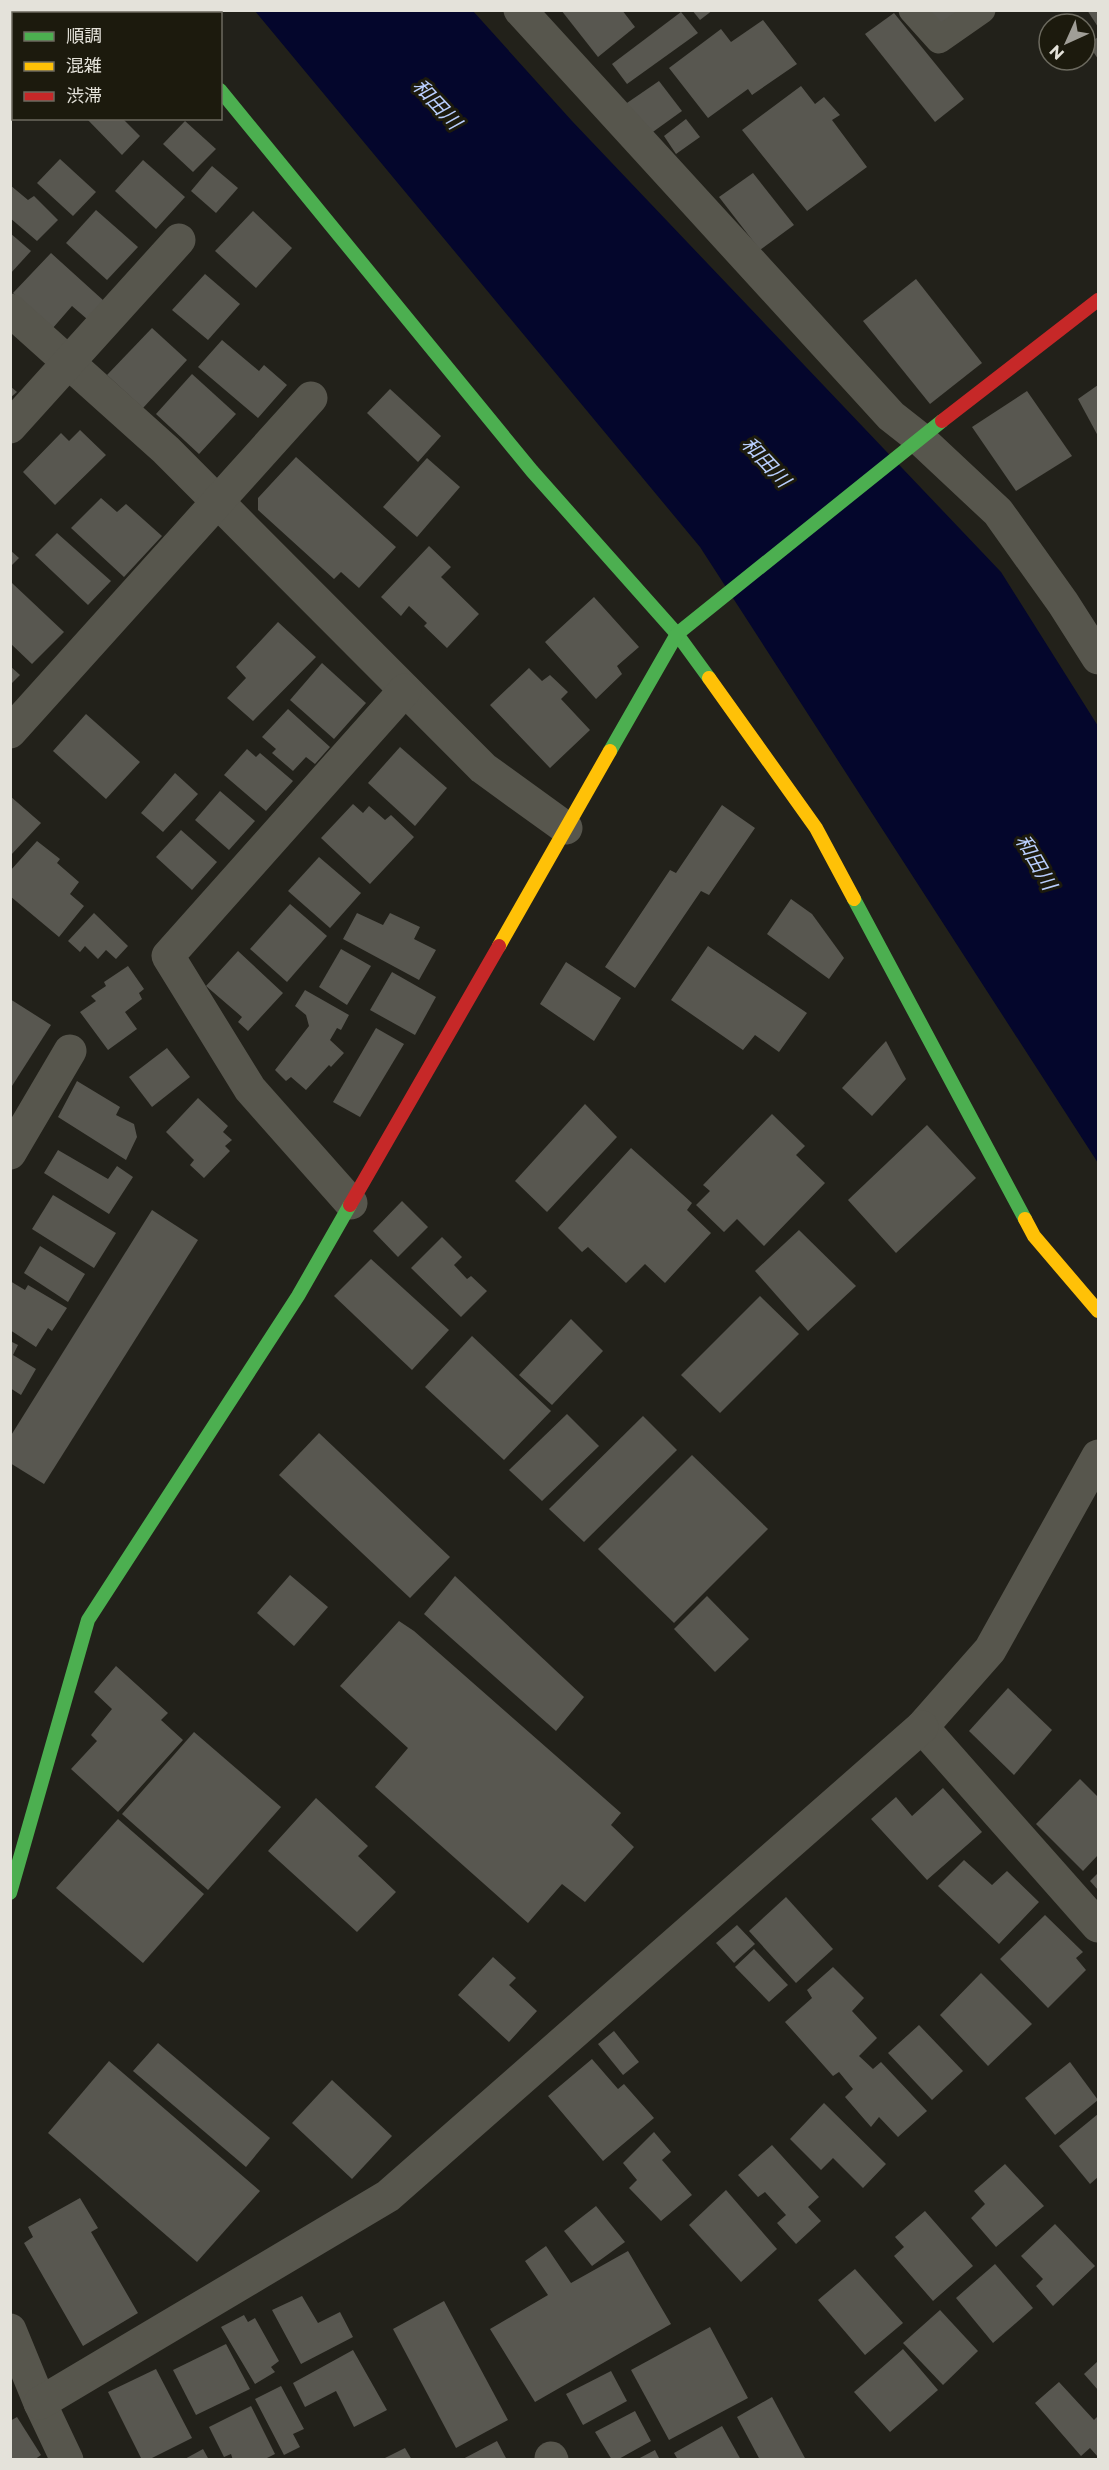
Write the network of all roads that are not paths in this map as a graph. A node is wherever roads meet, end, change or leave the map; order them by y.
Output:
1 (520, 10) edge
2 (912, 10) edge
3 (982, 10) edge
4 (222, 92) edge
5 (179, 240) dead end
6 (1098, 300) edge
7 (10, 310) edge
8 (69, 362) junction
9 (310, 398) dead end
10 (10, 427) edge
11 (909, 446) junction
12 (217, 502) junction
13 (677, 634) junction
14 (1098, 658) edge
15 (405, 690) junction
16 (10, 732) edge
17 (566, 828) junction
18 (70, 1051) dead end
19 (10, 1153) edge
20 (351, 1203) junction
21 (1098, 1311) edge
22 (1098, 1456) edge
23 (922, 1727) junction
24 (10, 1893) edge
25 (1098, 1926) edge
26 (10, 2330) edge
27 (40, 2403) junction
28 (67, 2460) edge

1 - 11 street
2 - 3 lane
4 - 13 street
5 - 8 street
6 - 11 street
7 - 8 street
8 - 10 street
8 - 12 street
9 - 12 street
11 - 13 street
11 - 14 street
12 - 15 street
12 - 16 street
13 - 17 street
13 - 21 street
15 - 17 street
15 - 20 street
17 - 20 street
18 - 19 street
20 - 24 street
22 - 23 street
23 - 25 street
23 - 27 street
26 - 27 street
27 - 28 street

